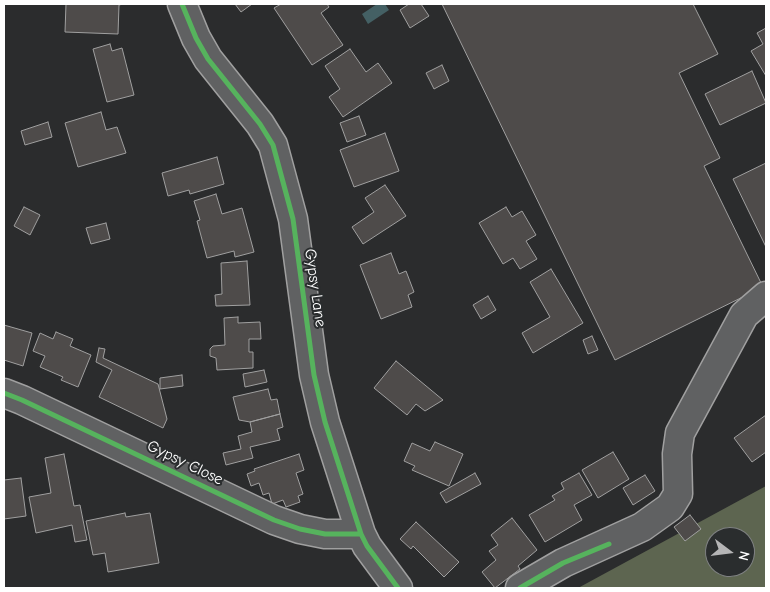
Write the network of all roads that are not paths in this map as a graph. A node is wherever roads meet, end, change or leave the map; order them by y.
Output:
1 (182, 4) edge
2 (766, 296) edge
3 (4, 393) edge
4 (360, 534) junction
5 (398, 588) edge
6 (520, 588) edge

1 - 4 street, Gypsy Lane
2 - 6 street
3 - 4 street, Gypsy Close
4 - 5 street, Gypsy Lane

